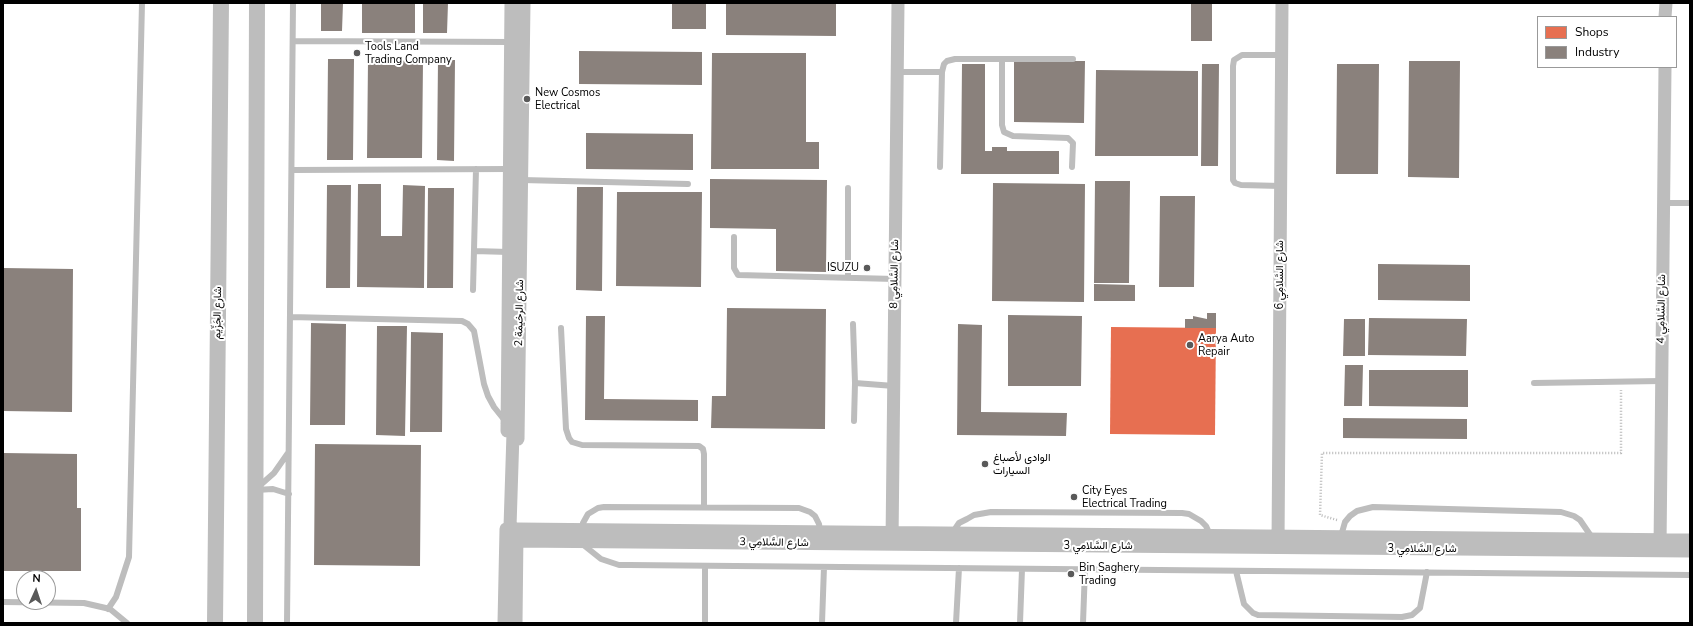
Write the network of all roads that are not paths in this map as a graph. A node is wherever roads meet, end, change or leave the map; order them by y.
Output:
1 (142, 3) edge
2 (222, 3) edge
3 (257, 3) edge
4 (293, 3) edge
5 (511, 3) edge
6 (524, 3) edge
7 (898, 3) edge
8 (1282, 3) edge
9 (1666, 3) edge
10 (1666, 16) edge
11 (293, 42) junction
12 (511, 42) junction
13 (1282, 55) junction
14 (1002, 59) junction
15 (1073, 59) dead end
16 (1665, 68) edge
17 (897, 72) junction
18 (942, 72) junction
19 (940, 167) dead end
20 (1072, 167) dead end
21 (476, 169) junction
22 (510, 169) junction
23 (292, 170) junction
24 (522, 180) junction
25 (688, 184) dead end
26 (1281, 186) junction
27 (848, 188) dead end
28 (1664, 203) junction
29 (1690, 203) edge
30 (734, 237) dead end
31 (474, 251) junction
32 (509, 252) junction
33 (848, 278) junction
34 (895, 279) junction
35 (473, 290) dead end
36 (290, 317) junction
37 (853, 324) dead end
38 (561, 328) dead end
39 (1661, 381) junction
40 (855, 383) junction
41 (1534, 383) dead end
42 (894, 386) junction
43 (854, 420) dead end
44 (507, 423) junction
45 (289, 452) junction
46 (254, 490) junction
47 (289, 494) junction
48 (704, 507) junction
49 (820, 531) junction
50 (953, 532) junction
51 (512, 535) junction
52 (581, 535) junction
53 (1210, 535) junction
54 (1341, 536) junction
55 (892, 538) junction
56 (1593, 539) junction
57 (1690, 540) edge
58 (1278, 542) junction
59 (1660, 545) junction
60 (1690, 551) edge
61 (705, 566) junction
62 (824, 567) junction
63 (959, 568) junction
64 (1022, 569) junction
65 (1085, 569) junction
66 (1236, 571) junction
67 (1427, 572) junction
68 (1690, 575) edge
69 (3, 602) edge
70 (108, 609) junction
71 (127, 623) edge
72 (215, 623) edge
73 (255, 623) edge
74 (287, 623) edge
75 (504, 623) edge
76 (516, 623) edge
77 (705, 623) edge
78 (822, 623) edge
79 (956, 623) edge
80 (1020, 623) edge
81 (1083, 623) edge

1 - 70 lane
2 - 72 street, شارع الجَزِّيم
3 - 46 street
4 - 11 lane
5 - 12 street, شارع الرخيمَة 2
6 - 24 street, شارع الرخيمَة 2
7 - 17 street, شارع السَّلامِي 8
8 - 13 street, شارع السَّلامِي 6
9 - 10 street
11 - 12 lane
11 - 23 lane
12 - 22 street, شارع الرخيمَة 2
13 - 26 street, شارع السَّلامِي 6
13 - 26 lane
14 - 15 lane
14 - 18 lane
14 - 20 lane
16 - 28 street, شارع السَّلامِي 4
17 - 18 lane
17 - 34 street, شارع السَّلامِي 8
18 - 19 lane
21 - 22 lane
21 - 23 lane
21 - 31 lane
22 - 32 street, شارع الرخيمَة 2
23 - 36 lane
24 - 25 lane
24 - 51 street, شارع الرخيمَة 2
26 - 58 street, شارع السَّلامِي 6
27 - 33 lane
28 - 29 lane
28 - 39 street, شارع السَّلامِي 4
30 - 33 lane
31 - 32 lane
31 - 35 lane
32 - 44 street, شارع الرخيمَة 2
33 - 34 lane
34 - 42 street, شارع السَّلامِي 8
36 - 44 lane
36 - 45 lane
37 - 40 lane
38 - 48 lane
39 - 41 lane
39 - 59 street, شارع السَّلامِي 4
40 - 42 lane
40 - 43 lane
42 - 55 street, شارع السَّلامِي 8
44 - 51 street
45 - 46 lane
45 - 47 lane
46 - 47 lane
46 - 73 street
47 - 74 lane
48 - 49 lane
48 - 52 lane
49 - 52 street, شارع السَّلامِي 3
49 - 55 street, شارع السَّلامِي 3
50 - 53 street, شارع السَّلامِي 3
50 - 53 lane
50 - 55 street, شارع السَّلامِي 3
51 - 52 street, شارع السَّلامِي 3
51 - 75 street, شارع الرخيمَة 2
51 - 76 street, شارع الرخيمَة 2
52 - 55 street, شارع السَّلامِي 3
52 - 61 lane
53 - 58 street, شارع السَّلامِي 3
54 - 56 street, شارع السَّلامِي 3
54 - 56 lane
54 - 58 street, شارع السَّلامِي 3
55 - 58 street, شارع السَّلامِي 3
56 - 59 street, شارع السَّلامِي 3
57 - 59 street, شارع السَّلامِي 3
58 - 59 street, شارع السَّلامِي 3
59 - 60 street, شارع السَّلامِي 3
61 - 62 lane
61 - 77 lane
62 - 63 lane
62 - 78 lane
63 - 64 lane
63 - 79 lane
64 - 65 lane
64 - 80 lane
65 - 66 lane
65 - 81 lane
66 - 67 lane
66 - 67 lane
67 - 68 lane
69 - 70 lane
70 - 71 lane

